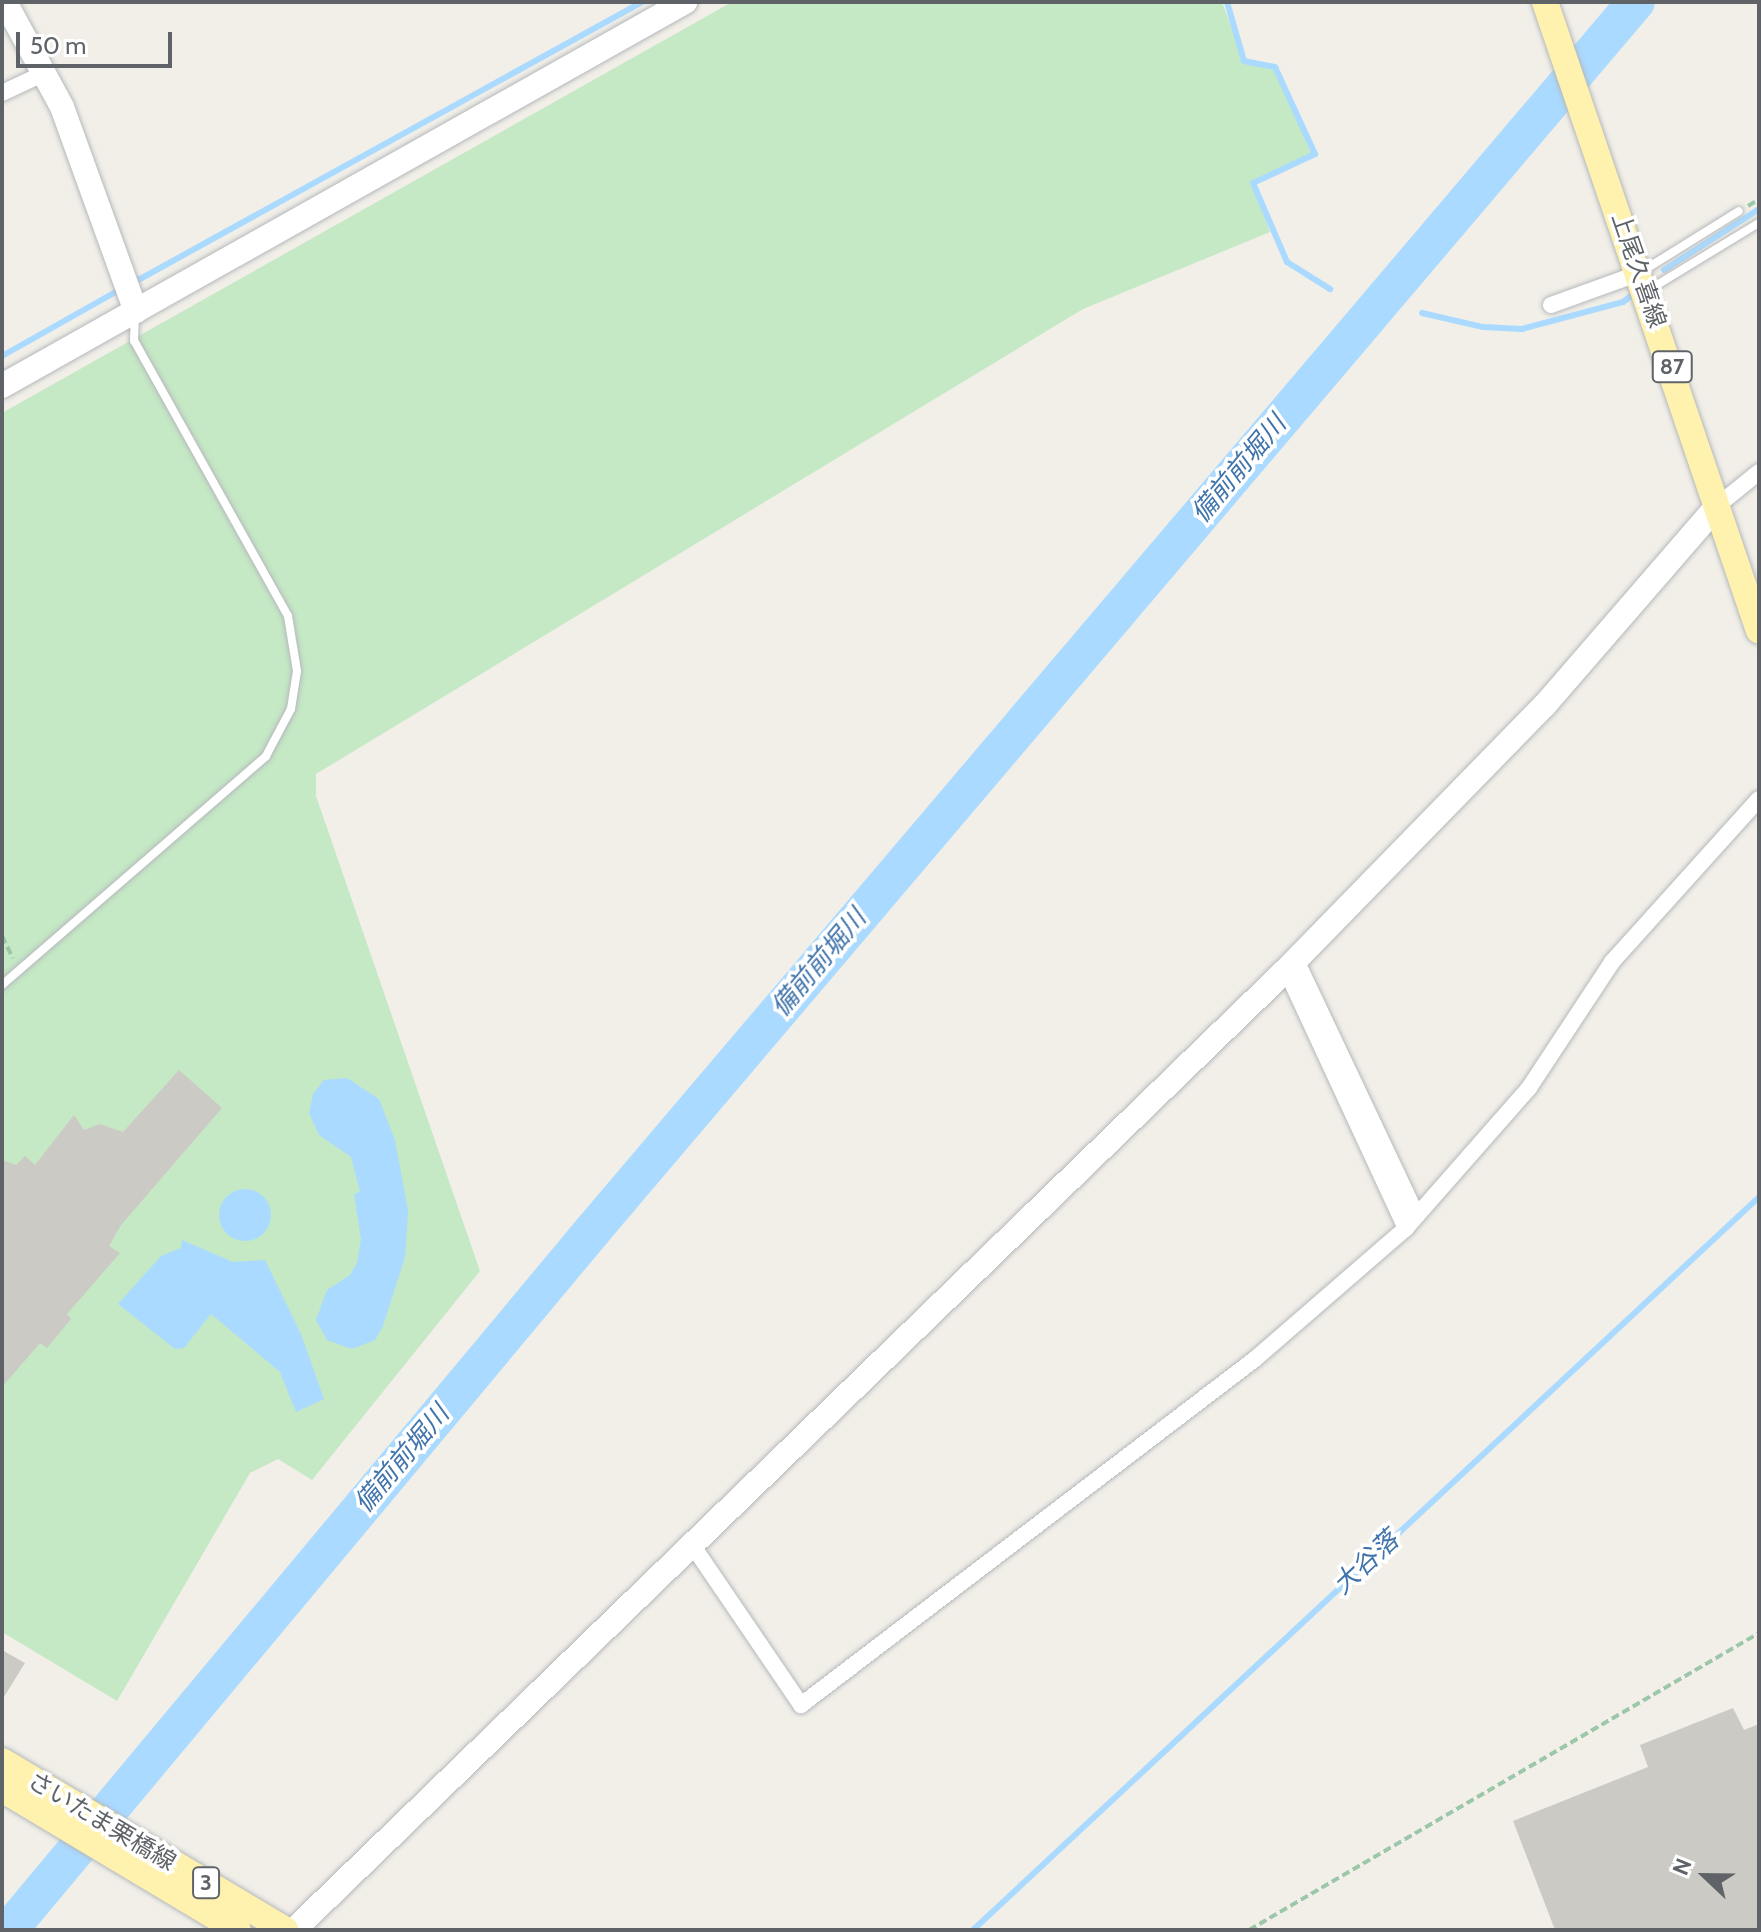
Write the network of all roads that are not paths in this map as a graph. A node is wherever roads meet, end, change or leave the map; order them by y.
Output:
1 (5, 2) edge
2 (685, 2) edge
3 (1545, 2) edge
4 (47, 72) junction
5 (2, 93) edge
6 (1739, 211) dead end
7 (1759, 223) edge
8 (1643, 282) junction
9 (1551, 305) dead end
10 (136, 311) junction
11 (2, 386) edge
12 (1759, 472) edge
13 (1717, 506) junction
14 (1759, 631) edge
15 (1759, 799) edge
16 (1291, 965) junction
17 (2, 985) edge
18 (1412, 1222) junction
19 (691, 1543) junction
20 (2, 1761) edge
21 (2, 1789) edge
22 (71, 1817) junction
23 (120, 1846) junction
24 (238, 1930) edge
25 (285, 1930) edge
26 (294, 1930) edge

1 - 4 street
2 - 10 street
3 - 8 main road, 上尾久喜線 / 87
4 - 5 street
4 - 10 street
6 - 8 lane
7 - 8 lane
8 - 9 street
8 - 13 main road, 上尾久喜線 / 87
10 - 11 street
10 - 17 lane
12 - 13 street
13 - 14 main road, 上尾久喜線 / 87
13 - 16 street
15 - 18 street
16 - 18 street
16 - 19 street
18 - 19 street
19 - 26 street
20 - 22 main road, さいたま栗橋線 / 3
21 - 22 main road, さいたま栗橋線 / 3
22 - 23 main road, さいたま栗橋線 / 3
23 - 24 main road, さいたま栗橋線 / 3
23 - 25 main road, さいたま栗橋線 / 3

